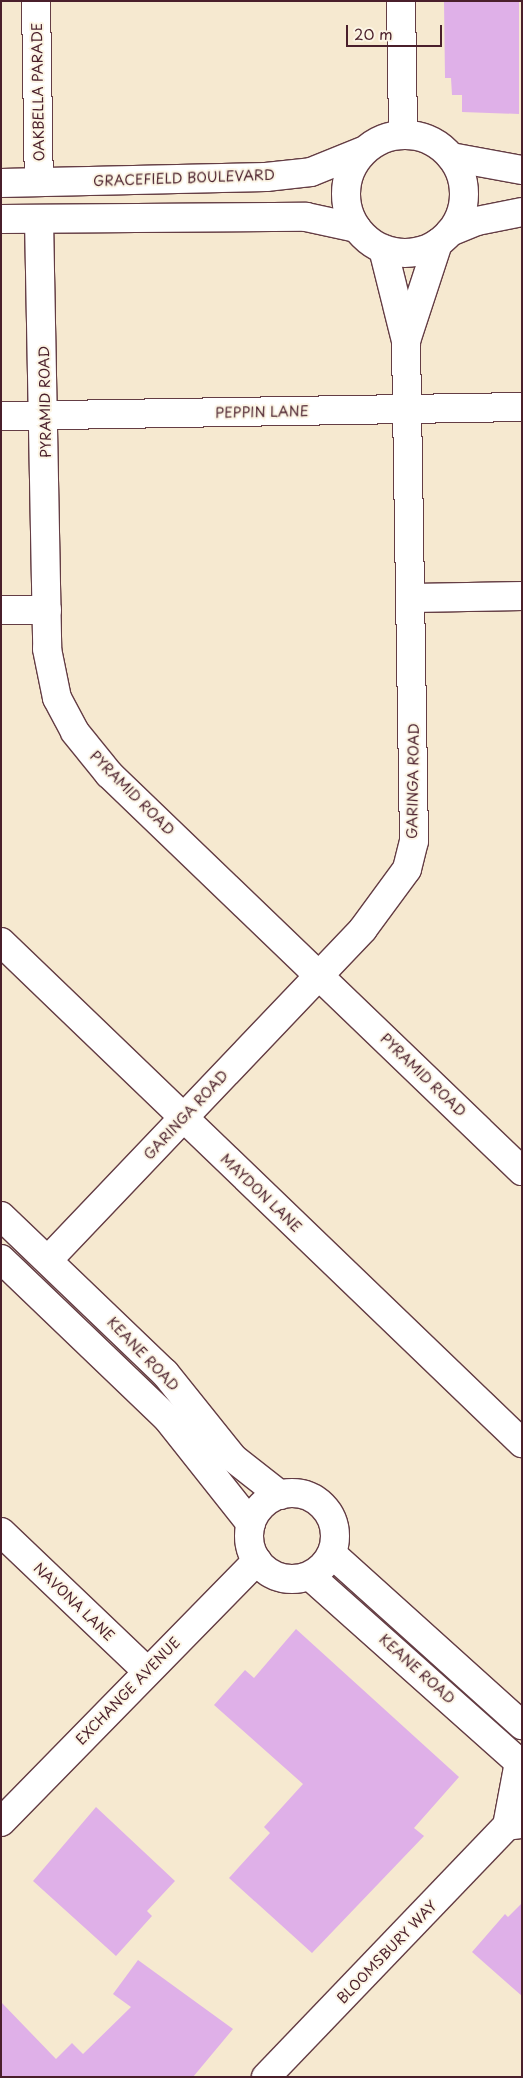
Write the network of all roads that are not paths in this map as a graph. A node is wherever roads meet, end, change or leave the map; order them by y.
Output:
1 (36, 1) edge
2 (401, 1) edge
3 (403, 135) junction
4 (363, 152) junction
5 (451, 157) junction
6 (522, 170) edge
7 (211, 179) junction
8 (39, 182) junction
9 (1, 183) edge
10 (522, 212) edge
11 (212, 215) junction
12 (1, 219) edge
13 (39, 219) junction
14 (357, 228) junction
15 (444, 238) junction
16 (383, 249) junction
17 (406, 341) junction
18 (522, 407) edge
19 (408, 410) junction
20 (46, 414) junction
21 (1, 416) edge
22 (522, 596) edge
23 (413, 598) junction
24 (1, 610) edge
25 (47, 610) junction
26 (1, 942) edge
27 (320, 974) junction
28 (183, 1119) junction
29 (522, 1171) edge
30 (1, 1216) edge
31 (1, 1259) edge
32 (48, 1260) junction
33 (522, 1443) edge
34 (280, 1495) junction
35 (251, 1524) junction
36 (1, 1532) edge
37 (332, 1554) junction
38 (257, 1561) junction
39 (310, 1576) junction
40 (147, 1671) junction
41 (522, 1725) edge
42 (520, 1763) edge
43 (6, 1807) edge
44 (515, 1825) edge
45 (266, 2077) edge

1 - 8 street, OAKBELLA PARADE
2 - 3 street
3 - 4 street
3 - 5 street
4 - 7 street, GRACEFIELD BOULEVARD
4 - 14 street
5 - 6 street
5 - 15 street
7 - 8 street, GRACEFIELD BOULEVARD
7 - 11 street
8 - 9 street, GRACEFIELD BOULEVARD
10 - 15 street
11 - 13 street
11 - 14 street
12 - 13 street
13 - 20 street, PYRAMID ROAD
14 - 16 street
15 - 16 street
15 - 17 street, GARINGA ROAD
16 - 17 street, GARINGA ROAD
17 - 19 street, GARINGA ROAD
18 - 19 street, PEPPIN LANE
19 - 20 street, PEPPIN LANE
19 - 23 street, GARINGA ROAD
20 - 21 street, PEPPIN LANE
20 - 25 street, PYRAMID ROAD
22 - 23 street
23 - 27 street, GARINGA ROAD
24 - 25 street
25 - 27 street, PYRAMID ROAD
26 - 28 street, MAYDON LANE
27 - 28 street, GARINGA ROAD
27 - 29 street, PYRAMID ROAD
28 - 32 street, GARINGA ROAD
28 - 33 street, MAYDON LANE
30 - 32 street, KEANE ROAD
31 - 35 street, KEANE ROAD
32 - 34 street, KEANE ROAD
34 - 35 street
34 - 37 street
35 - 38 street
36 - 40 street, NAVONA LANE
37 - 39 street
37 - 41 street, KEANE ROAD
38 - 39 street
38 - 40 street, EXCHANGE AVENUE
39 - 42 street, KEANE ROAD
40 - 43 street, EXCHANGE AVENUE
42 - 44 street, BLOOMSBURY WAY
44 - 45 street, BLOOMSBURY WAY

